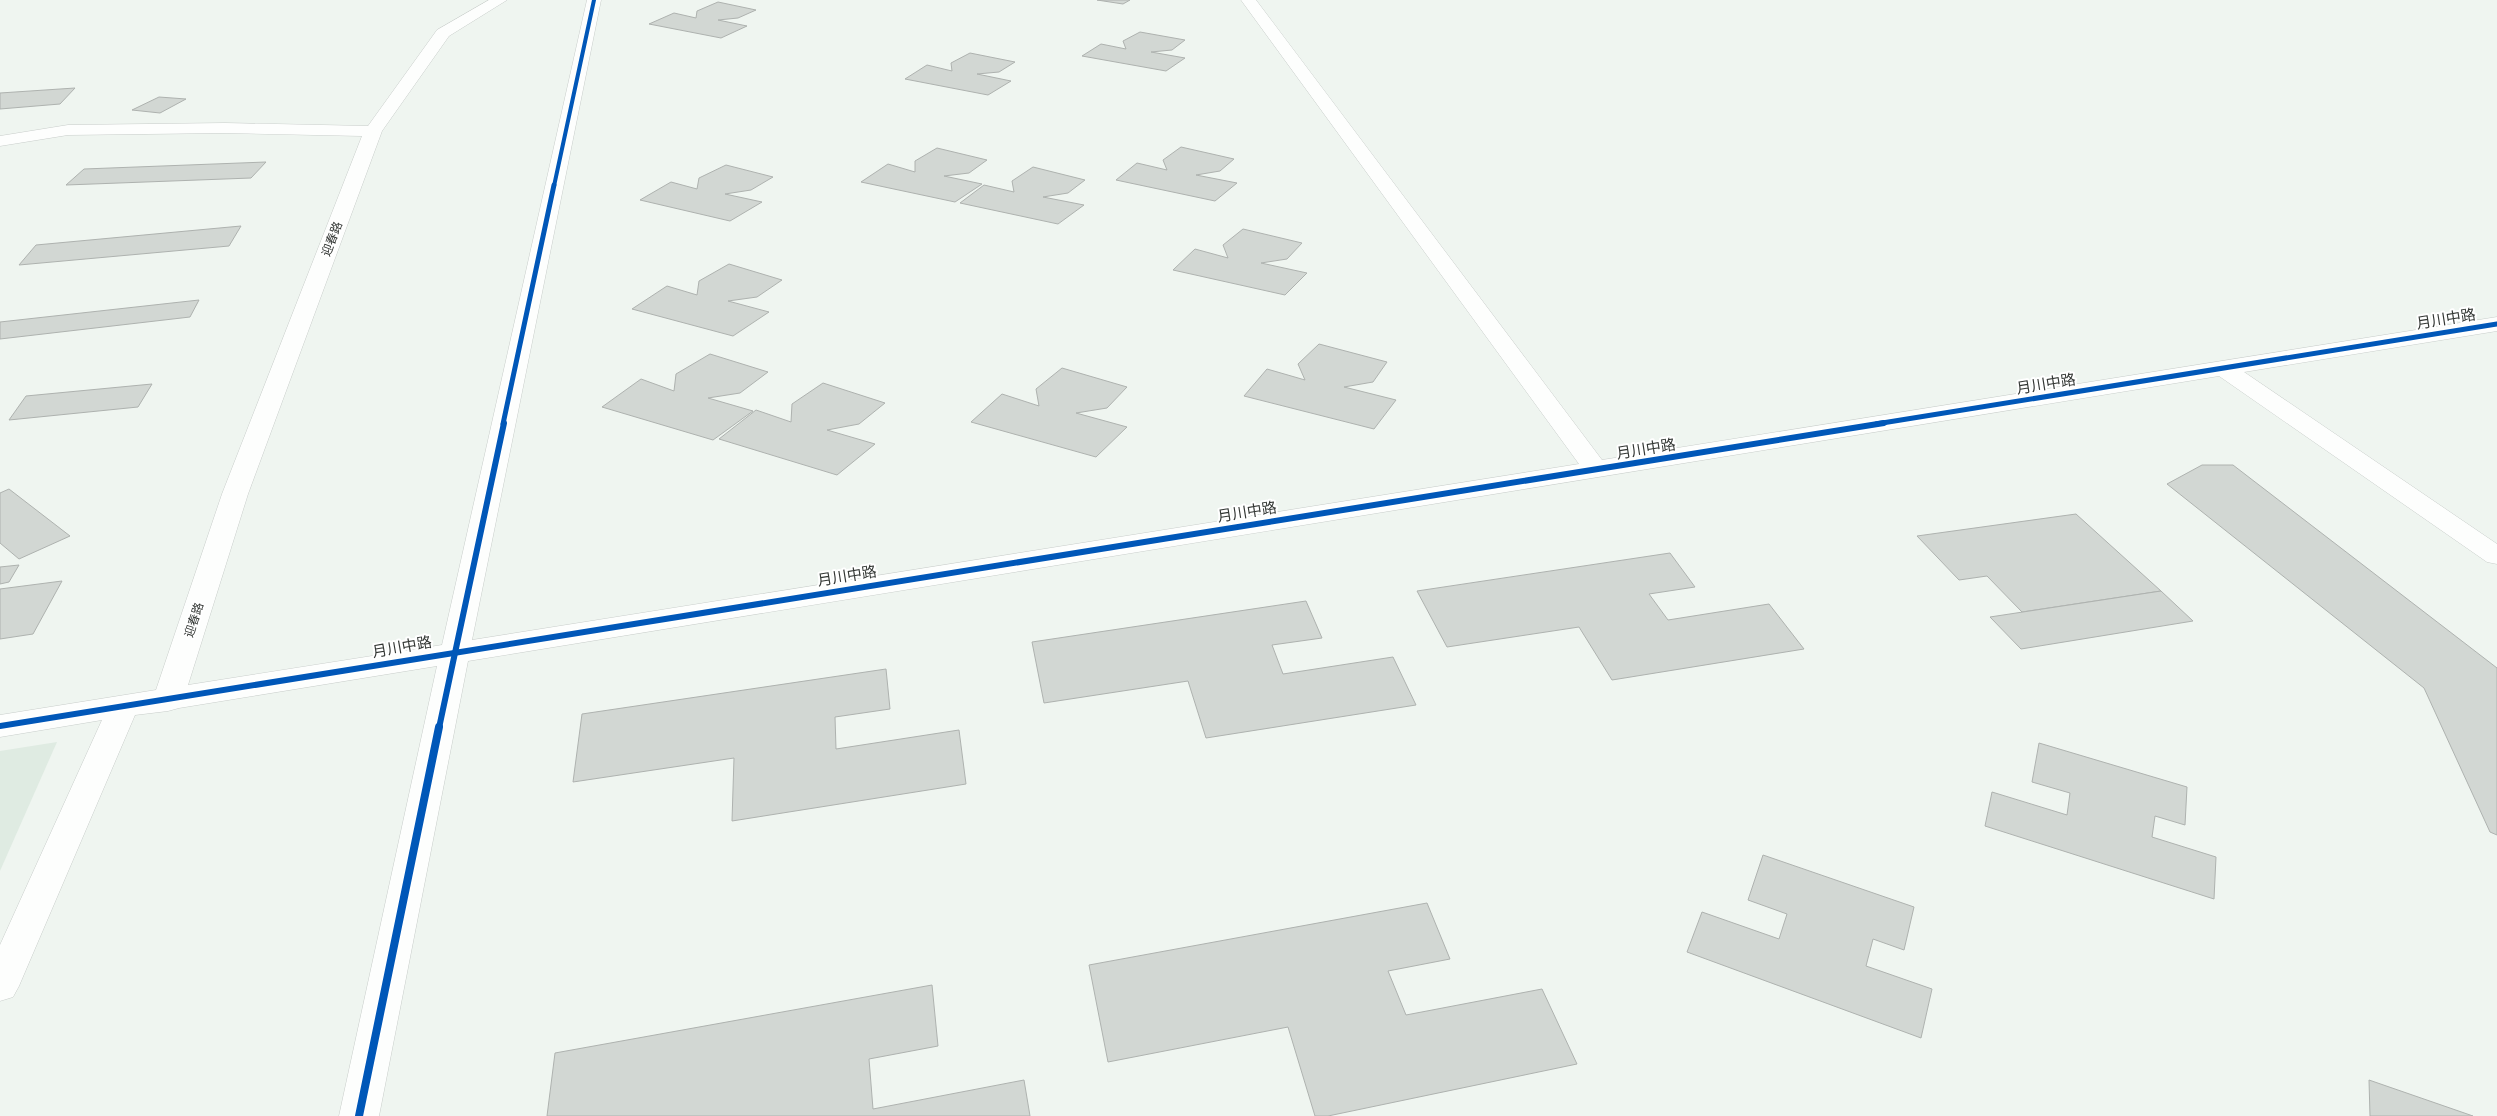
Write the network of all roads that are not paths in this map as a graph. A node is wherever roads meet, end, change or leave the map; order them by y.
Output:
1 (500, 0) edge
2 (594, 0) edge
3 (1248, 0) edge
4 (373, 130) junction
5 (0, 141) edge
6 (2497, 324) edge
7 (2223, 368) junction
8 (1596, 470) junction
9 (2497, 556) edge
10 (455, 651) junction
11 (168, 700) junction
12 (123, 708) junction
13 (0, 726) edge
14 (0, 986) edge
15 (359, 1116) edge

1 - 4 street, 迎春路
2 - 10 street
3 - 8 street
4 - 5 street
4 - 11 street, 迎春路
6 - 7 street, 月川中路
7 - 8 street, 月川中路
7 - 9 street
8 - 10 street, 月川中路
10 - 11 street, 月川中路
10 - 15 street
11 - 12 street, 月川中路
12 - 13 street, 月川中路
12 - 14 street

